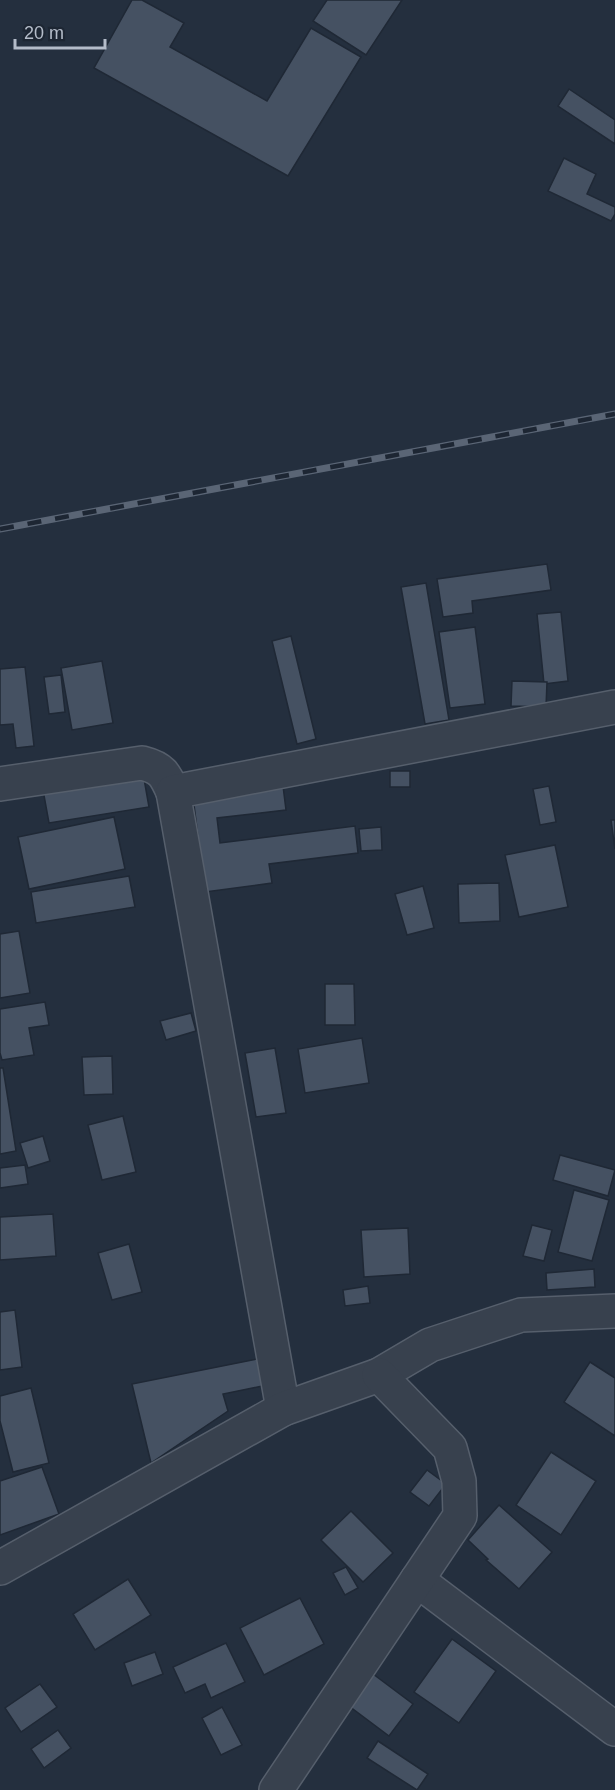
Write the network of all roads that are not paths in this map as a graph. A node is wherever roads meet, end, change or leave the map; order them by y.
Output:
1 (615, 707) edge
2 (0, 784) edge
3 (173, 792) junction
4 (615, 1311) edge
5 (379, 1374) junction
6 (283, 1409) junction
7 (0, 1568) edge
8 (417, 1580) junction
9 (615, 1729) edge
10 (276, 1790) edge

1 - 3 street
2 - 3 street
3 - 6 street
4 - 5 street
5 - 6 street
5 - 8 street
6 - 7 street
8 - 9 street
8 - 10 street

